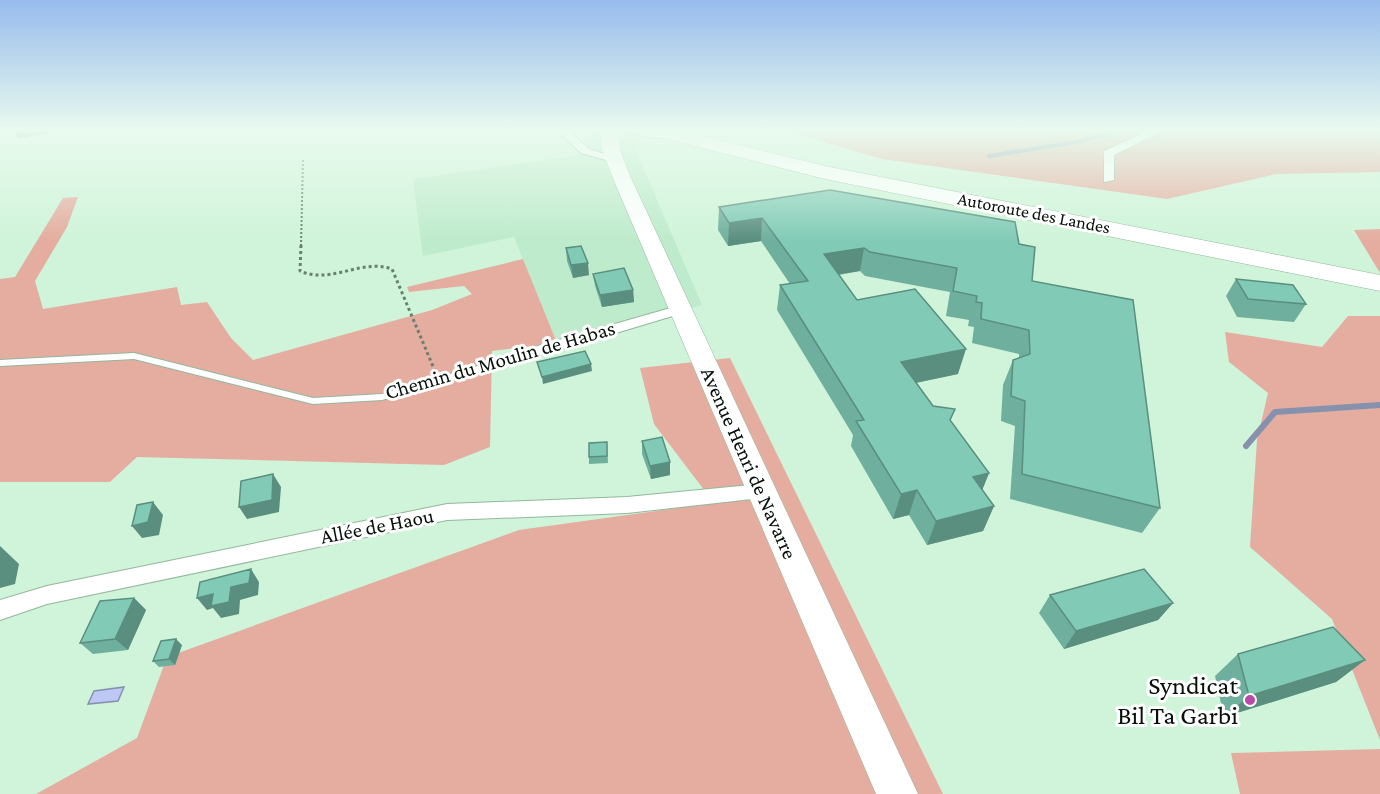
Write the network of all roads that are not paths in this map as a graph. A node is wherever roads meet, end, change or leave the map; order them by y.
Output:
1 (626, 167) edge
2 (811, 167) edge
3 (858, 167) edge
4 (1108, 167) edge
5 (1108, 180) dead end
6 (1380, 268) edge
7 (1380, 283) edge
8 (681, 309) junction
9 (510, 360) joint
10 (0, 363) edge
11 (761, 491) junction
12 (0, 610) edge
13 (897, 794) edge

1 - 8 main road, Avenue Henri de Navarre
2 - 7 highway, Autoroute des Landes
3 - 6 highway, Autoroute des Landes
4 - 5 street
8 - 9 street, Chemin du Moulin de Habas
8 - 11 main road, Avenue Henri de Navarre
9 - 10 lane, Chemin du Moulin de Habas
11 - 12 street, Allée de Haou
11 - 13 main road, Avenue Henri de Navarre

